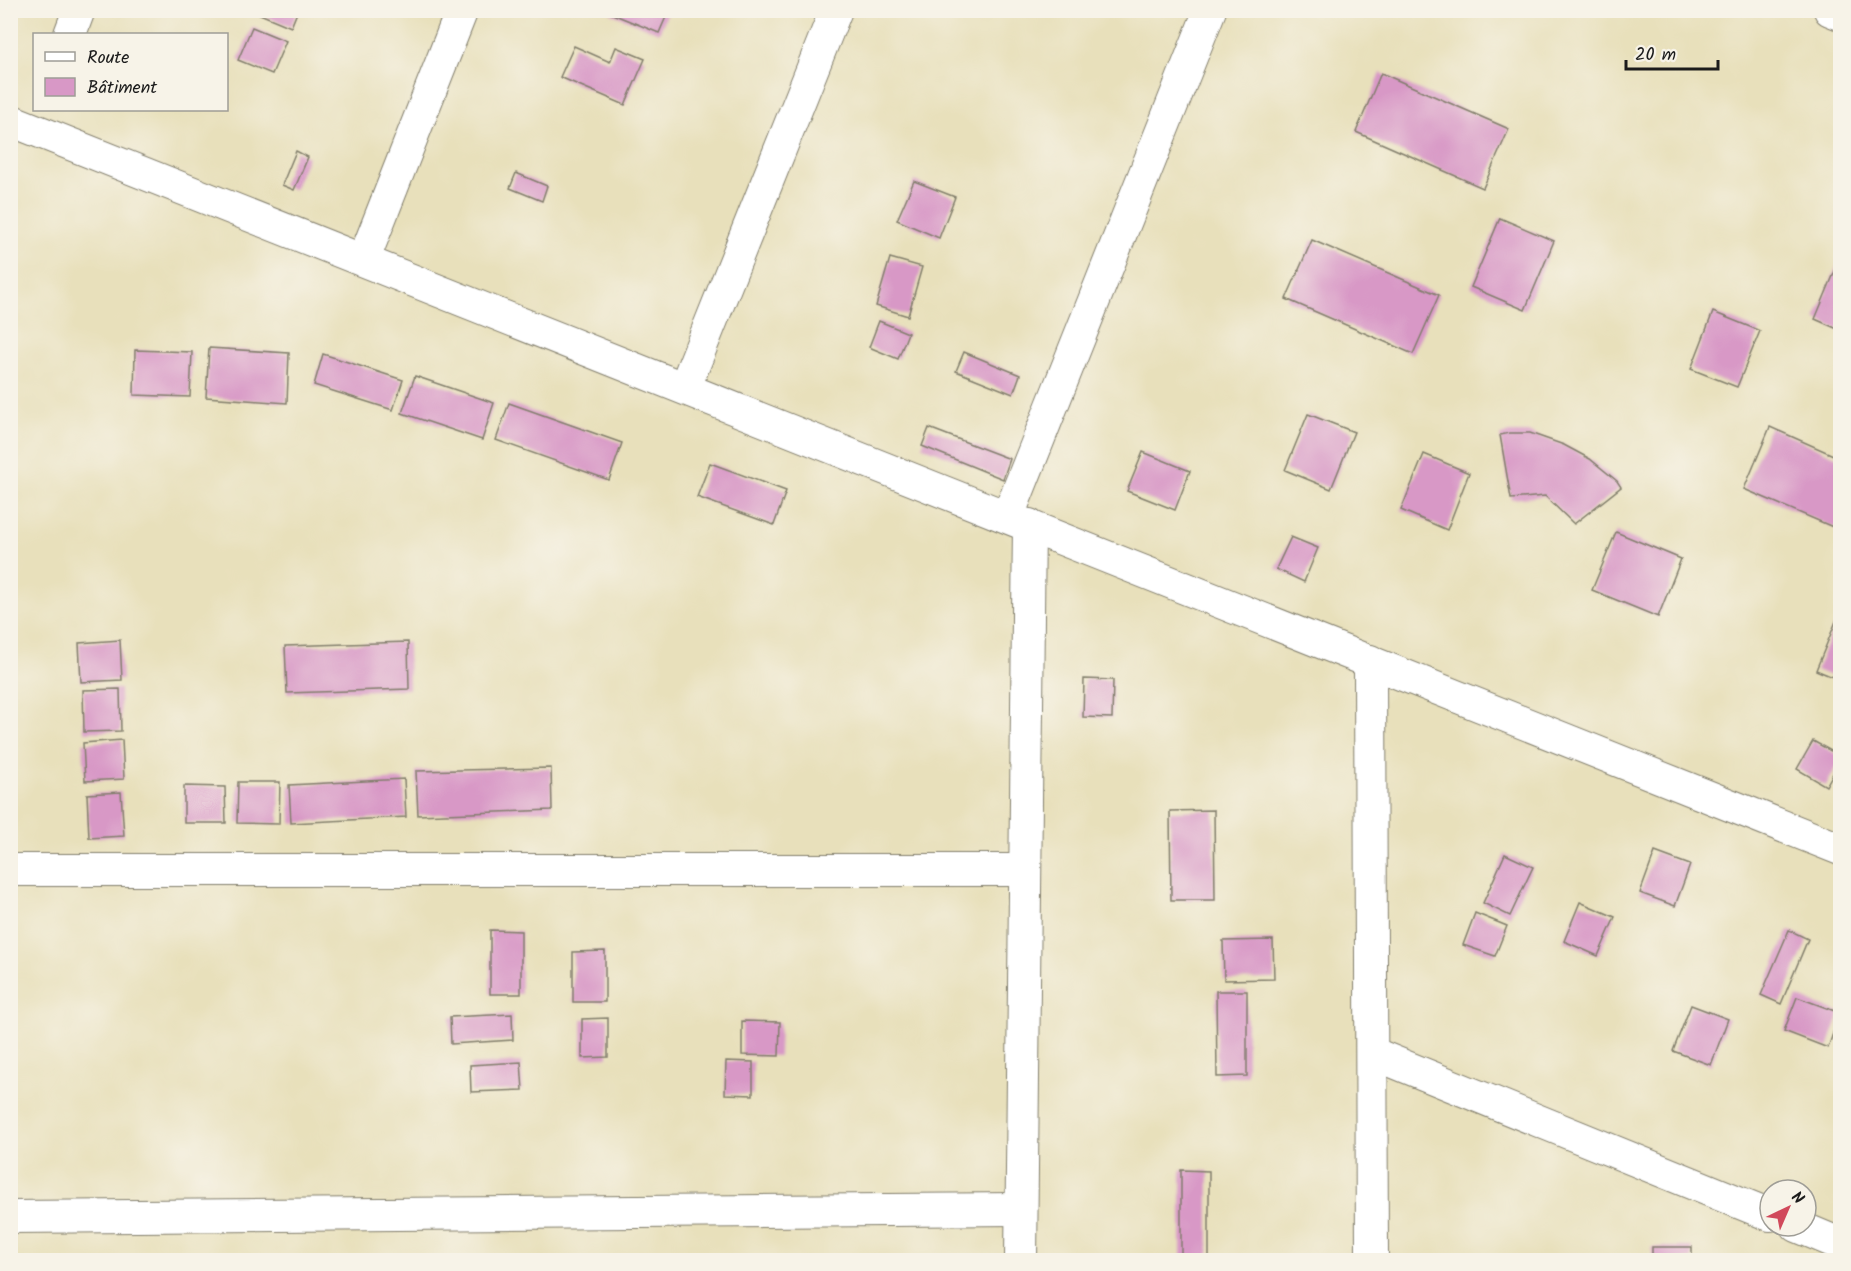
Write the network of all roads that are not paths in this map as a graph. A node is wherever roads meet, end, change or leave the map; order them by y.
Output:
1 (79, 10) edge
2 (462, 10) edge
3 (836, 10) edge
4 (1210, 10) edge
5 (1830, 10) edge
6 (1840, 14) edge
7 (70, 33) edge
8 (28, 119) edge
9 (364, 259) junction
10 (685, 387) junction
11 (1018, 520) junction
12 (1370, 661) junction
13 (1840, 849) edge
14 (10, 870) edge
15 (1025, 870) junction
16 (1372, 1053) junction
17 (1021, 1209) junction
18 (1758, 1210) edge
19 (10, 1217) edge
20 (1818, 1235) edge
21 (1840, 1244) edge
22 (1021, 1260) edge
23 (1372, 1260) edge

1 - 7 street
2 - 9 street
3 - 10 street
4 - 11 street
5 - 6 street
8 - 9 street
9 - 10 street
10 - 11 street
11 - 12 street
11 - 15 street
12 - 13 street
12 - 16 street
14 - 15 street
15 - 17 street
16 - 18 street
16 - 23 street
17 - 19 street
17 - 22 street
20 - 21 street

